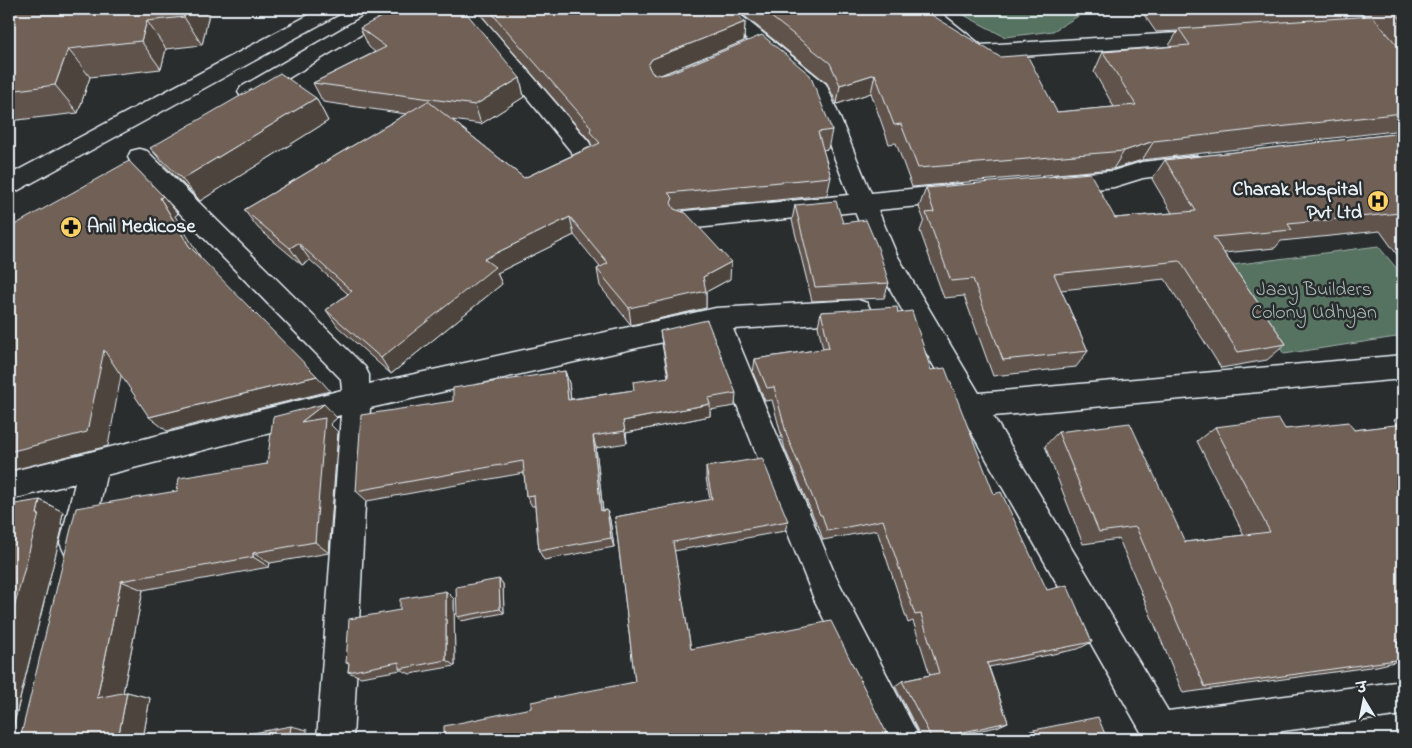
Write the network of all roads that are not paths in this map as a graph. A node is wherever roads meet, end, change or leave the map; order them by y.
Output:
1 (334, 9) edge
2 (390, 9) edge
3 (466, 9) edge
4 (721, 9) edge
5 (939, 13) edge
6 (1350, 21) edge
7 (1234, 35) edge
8 (1403, 75) edge
9 (231, 102) edge
10 (581, 148) dead end
11 (140, 156) dead end
12 (1220, 162) edge
13 (9, 185) edge
14 (1037, 186) edge
15 (979, 191) edge
16 (863, 202) junction
17 (686, 220) edge
18 (916, 308) junction
19 (716, 319) junction
20 (1403, 367) edge
21 (356, 399) junction
22 (971, 406) junction
23 (94, 464) junction
24 (9, 486) edge
25 (70, 569) edge
26 (1403, 698) edge
27 (335, 739) edge
28 (902, 739) edge

1 - 13 street
2 - 9 street
3 - 10 street
4 - 16 street
5 - 7 street
6 - 8 street
11 - 21 street
12 - 14 street
15 - 16 street
16 - 17 street
16 - 18 street
18 - 19 street
18 - 22 street
19 - 21 street
19 - 28 street
20 - 22 street
21 - 23 street
21 - 27 street
22 - 26 street
23 - 24 street
23 - 25 street

